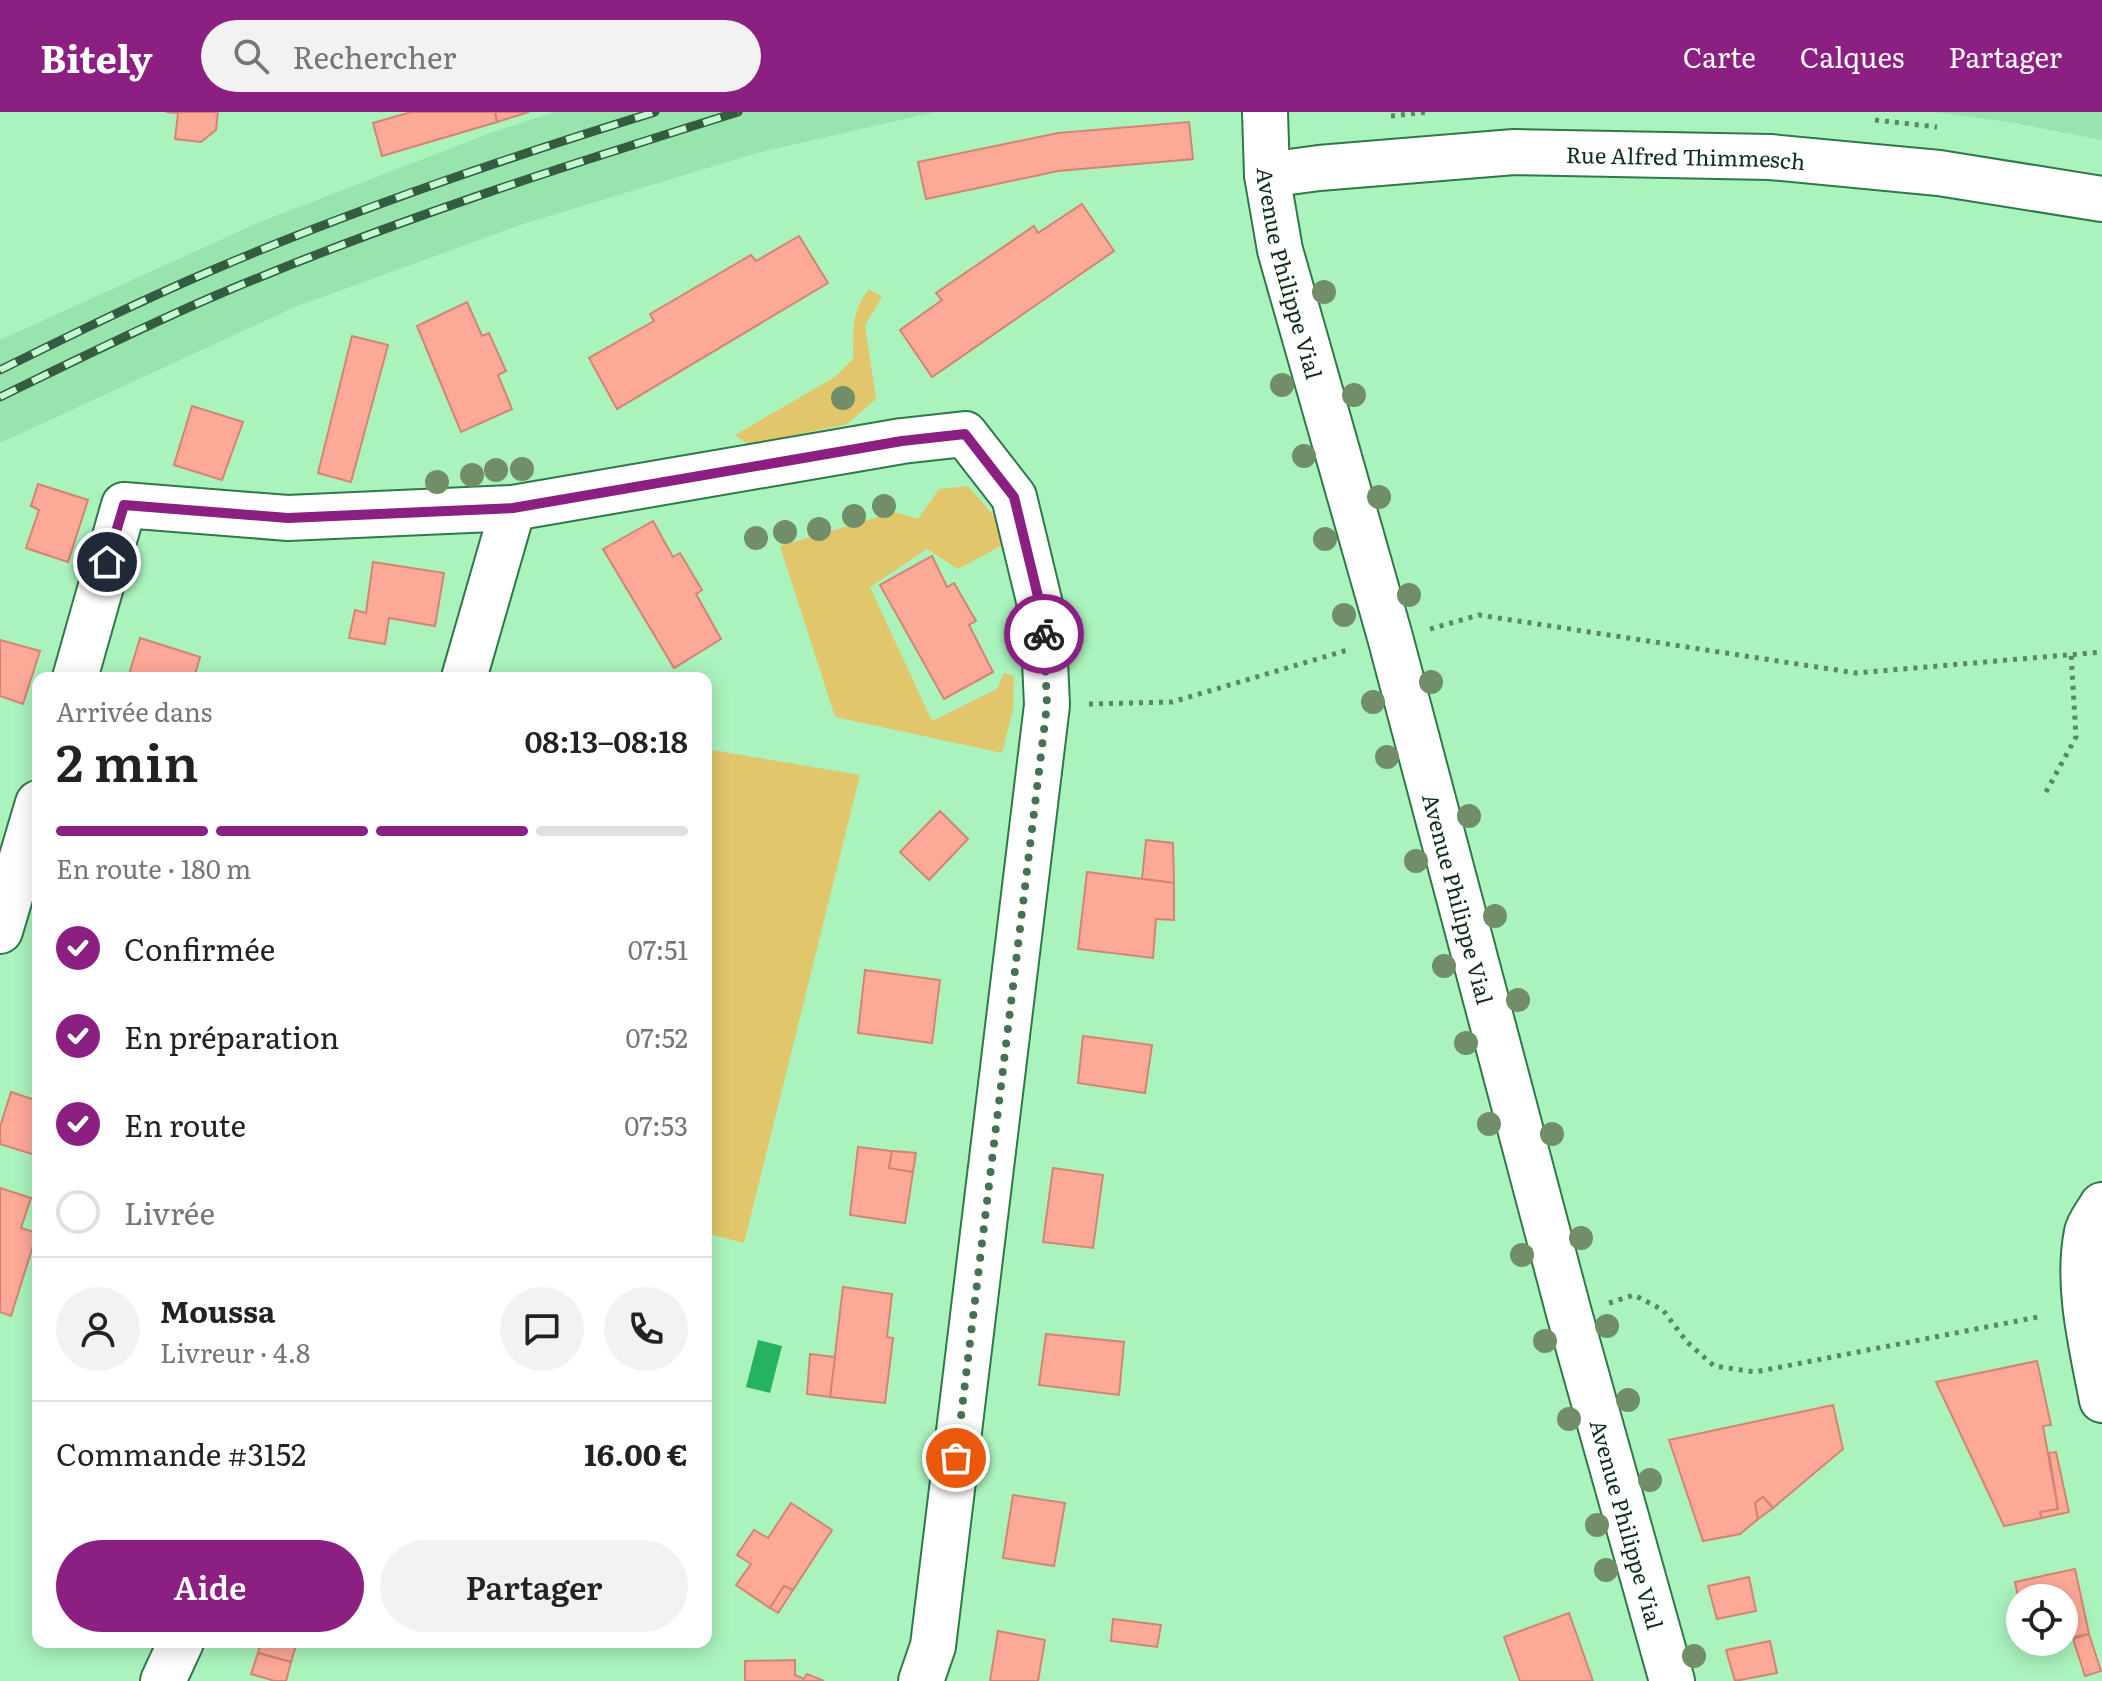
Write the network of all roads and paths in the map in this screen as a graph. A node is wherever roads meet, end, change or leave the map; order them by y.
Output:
1 (1265, 112) edge
2 (1267, 175) junction
3 (2102, 199) edge
4 (513, 508) junction
5 (1390, 637) junction
6 (2102, 652) edge
7 (2071, 653) junction
8 (77, 672) edge
9 (466, 672) edge
10 (1047, 705) junction
11 (2046, 792) dead end
12 (32, 823) edge
13 (0, 931) edge
14 (2102, 1205) edge
15 (2087, 1307) junction
16 (1569, 1313) junction
17 (2102, 1400) edge
18 (178, 1648) edge
19 (163, 1681) edge
20 (921, 1681) edge
21 (1672, 1681) edge

1 - 2 street, Avenue Philippe Vial
2 - 3 street, Rue Alfred Thimmesch
2 - 5 street, Avenue Philippe Vial
4 - 8 street
4 - 9 street
4 - 10 street
5 - 7 path
5 - 10 path
5 - 16 street, Avenue Philippe Vial
6 - 7 path
7 - 11 path
10 - 20 street
12 - 13 street
14 - 15 street
15 - 16 path
15 - 17 street
16 - 21 street, Avenue Philippe Vial
18 - 19 street

